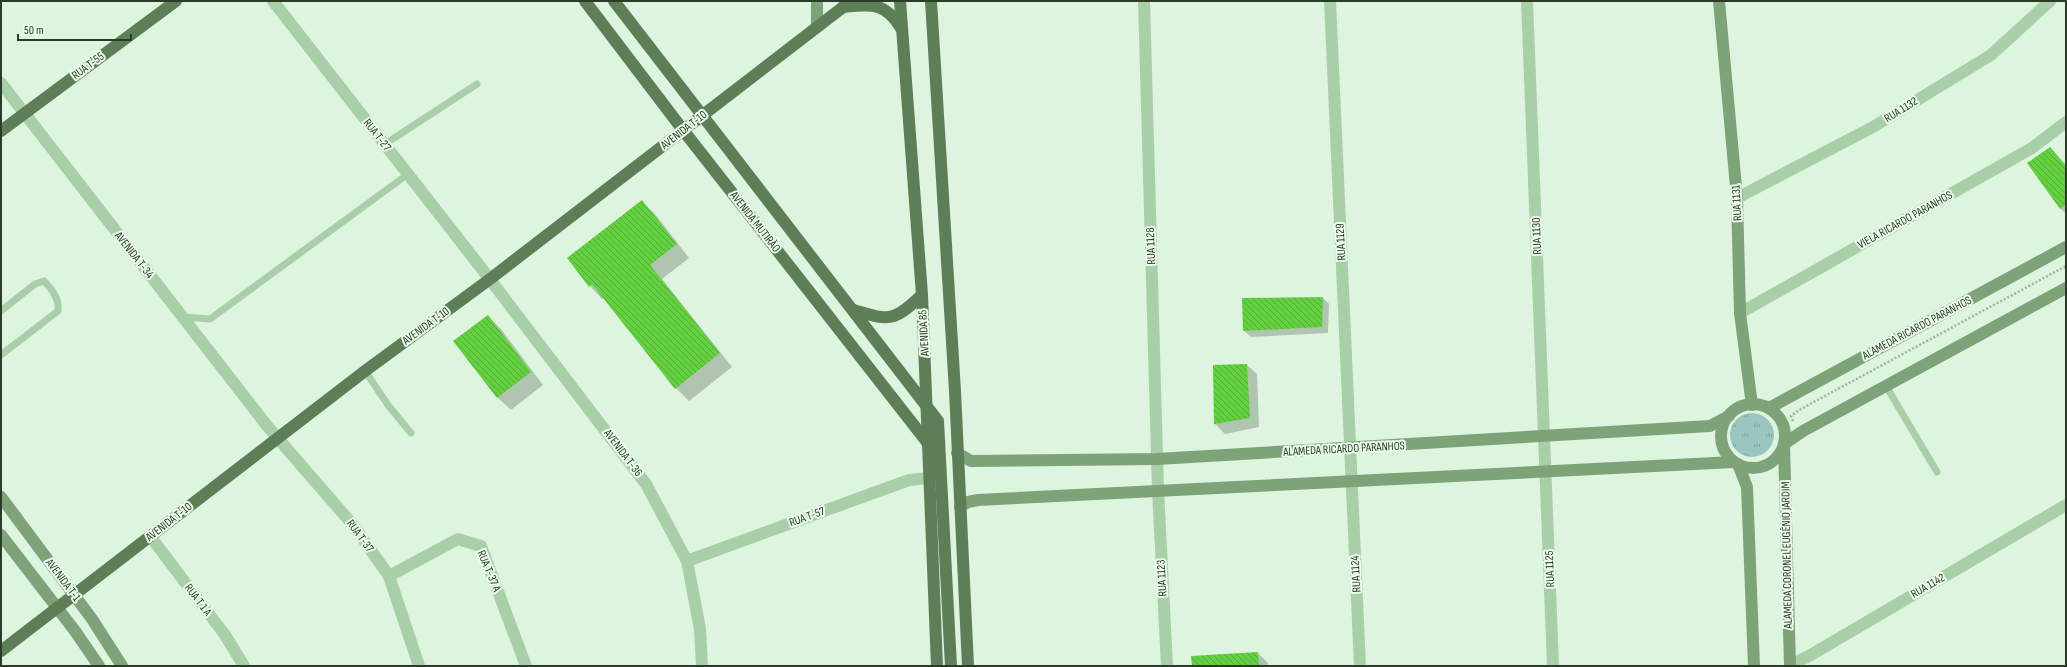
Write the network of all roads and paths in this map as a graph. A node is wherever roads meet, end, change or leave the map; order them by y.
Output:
1 (176, 1) edge
2 (273, 1) edge
3 (585, 1) edge
4 (614, 1) edge
5 (817, 1) edge
6 (900, 1) edge
7 (931, 1) edge
8 (1144, 1) edge
9 (1330, 1) edge
10 (1527, 1) edge
11 (1719, 1) edge
12 (2050, 1) edge
13 (847, 4) edge
14 (817, 27) junction
15 (901, 28) junction
16 (1, 83) edge
17 (477, 84) dead end
18 (24, 113) junction
19 (702, 115) junction
20 (2066, 122) edge
21 (683, 130) junction
22 (1, 131) edge
23 (385, 144) junction
24 (408, 174) junction
25 (1737, 198) junction
26 (2066, 247) edge
27 (482, 269) joint
28 (490, 279) junction
29 (2065, 290) edge
30 (922, 295) junction
31 (854, 310) junction
32 (1, 311) edge
33 (1740, 313) junction
34 (182, 317) junction
35 (1, 355) edge
36 (365, 371) junction
37 (1886, 386) junction
38 (926, 404) junction
39 (1752, 405) junction
40 (1769, 408) junction
41 (1729, 416) junction
42 (268, 427) joint
43 (411, 433) dead end
44 (1545, 437) junction
45 (278, 438) junction
46 (927, 442) junction
47 (1784, 444) junction
48 (1350, 449) junction
49 (957, 453) junction
50 (1157, 459) junction
51 (1736, 463) junction
52 (1546, 471) junction
53 (1936, 472) dead end
54 (928, 478) junction
55 (1352, 482) junction
56 (1158, 490) junction
57 (1, 497) edge
58 (2066, 505) edge
59 (960, 507) junction
60 (1, 535) edge
61 (150, 536) junction
62 (687, 561) junction
63 (389, 576) junction
64 (74, 595) junction
65 (58, 607) junction
66 (1, 650) edge
67 (1790, 665) edge
68 (99, 666) edge
69 (122, 666) edge
70 (244, 666) edge
71 (418, 666) edge
72 (526, 666) edge
73 (702, 666) edge
74 (937, 666) edge
75 (951, 666) edge
76 (968, 666) edge
77 (1167, 666) edge
78 (1360, 666) edge
79 (1553, 666) edge
80 (1754, 666) edge

1 - 18 main road, RUA T-55
2 - 23 street, RUA T-27
3 - 21 main road, AVENIDA MUTIRÃO
4 - 19 main road, AVENIDA MUTIRÃO
5 - 14 main road
6 - 15 main road, AVENIDA 85
7 - 49 main road
8 - 50 street, RUA 1128
9 - 48 street, RUA 1129
10 - 44 street, RUA 1130
11 - 25 main road, RUA 1131
12 - 25 street, RUA 1132
13 - 14 main road, AVENIDA T-10
13 - 15 main road
14 - 19 main road, AVENIDA T-10
15 - 30 main road, AVENIDA 85
16 - 18 street, AVENIDA T-34
17 - 23 lane
18 - 22 main road, RUA T-55
18 - 34 street, AVENIDA T-34
19 - 21 main road, AVENIDA T-10
19 - 31 main road, AVENIDA MUTIRÃO
20 - 33 street, VIELA RICARDO PARANHOS
21 - 28 main road, AVENIDA T-10
21 - 46 main road, AVENIDA MUTIRÃO
23 - 24 street, RUA T-27
24 - 27 street, RUA T-27
24 - 34 lane
25 - 33 main road, RUA 1131
26 - 40 main road, ALAMEDA RICARDO PARANHOS
27 - 28 street, AVENIDA T-36
28 - 36 main road, AVENIDA T-10
28 - 62 street, AVENIDA T-36
29 - 37 main road
30 - 31 main road
30 - 38 main road, AVENIDA 85
31 - 38 main road, AVENIDA MUTIRÃO
32 - 35 lane
33 - 39 main road, RUA 1131
34 - 42 street, AVENIDA T-34
36 - 43 lane
36 - 45 main road, AVENIDA T-10
37 - 47 main road
37 - 53 lane
38 - 46 main road, AVENIDA 85
38 - 75 main road, AVENIDA MUTIRÃO
39 - 40 main road
39 - 41 main road
40 - 47 main road
41 - 44 main road, ALAMEDA RICARDO PARANHOS
41 - 51 main road
42 - 45 street, RUA T-37
44 - 48 main road, ALAMEDA RICARDO PARANHOS
44 - 52 street, RUA 1130
45 - 61 main road, AVENIDA T-10
45 - 63 street, RUA T-37
46 - 54 main road, AVENIDA 85
47 - 51 main road
47 - 67 main road, ALAMEDA CORONEL EUGÊNIO JARDIM
48 - 50 main road, ALAMEDA RICARDO PARANHOS
48 - 55 street, RUA 1129
49 - 50 main road, ALAMEDA RICARDO PARANHOS
49 - 59 main road
50 - 56 street, RUA 1128
51 - 52 main road
51 - 80 main road
52 - 55 main road
52 - 79 street, RUA 1125
54 - 62 street, RUA T-57
54 - 74 main road, AVENIDA 85
55 - 56 main road
55 - 78 street, RUA 1124
56 - 59 main road
56 - 77 street, RUA 1123
57 - 64 main road, AVENIDA T-1
58 - 67 street, RUA 1142
59 - 76 main road
60 - 65 main road, AVENIDA T-1
61 - 64 main road, AVENIDA T-10
61 - 70 street, RUA T 1 A
62 - 73 street, AVENIDA T-36
63 - 71 street, RUA T-37
63 - 72 street, RUA T-37 A
64 - 65 main road, AVENIDA T-10
64 - 69 main road, AVENIDA T-1
65 - 66 main road, AVENIDA T-10
65 - 68 main road, AVENIDA T-1

